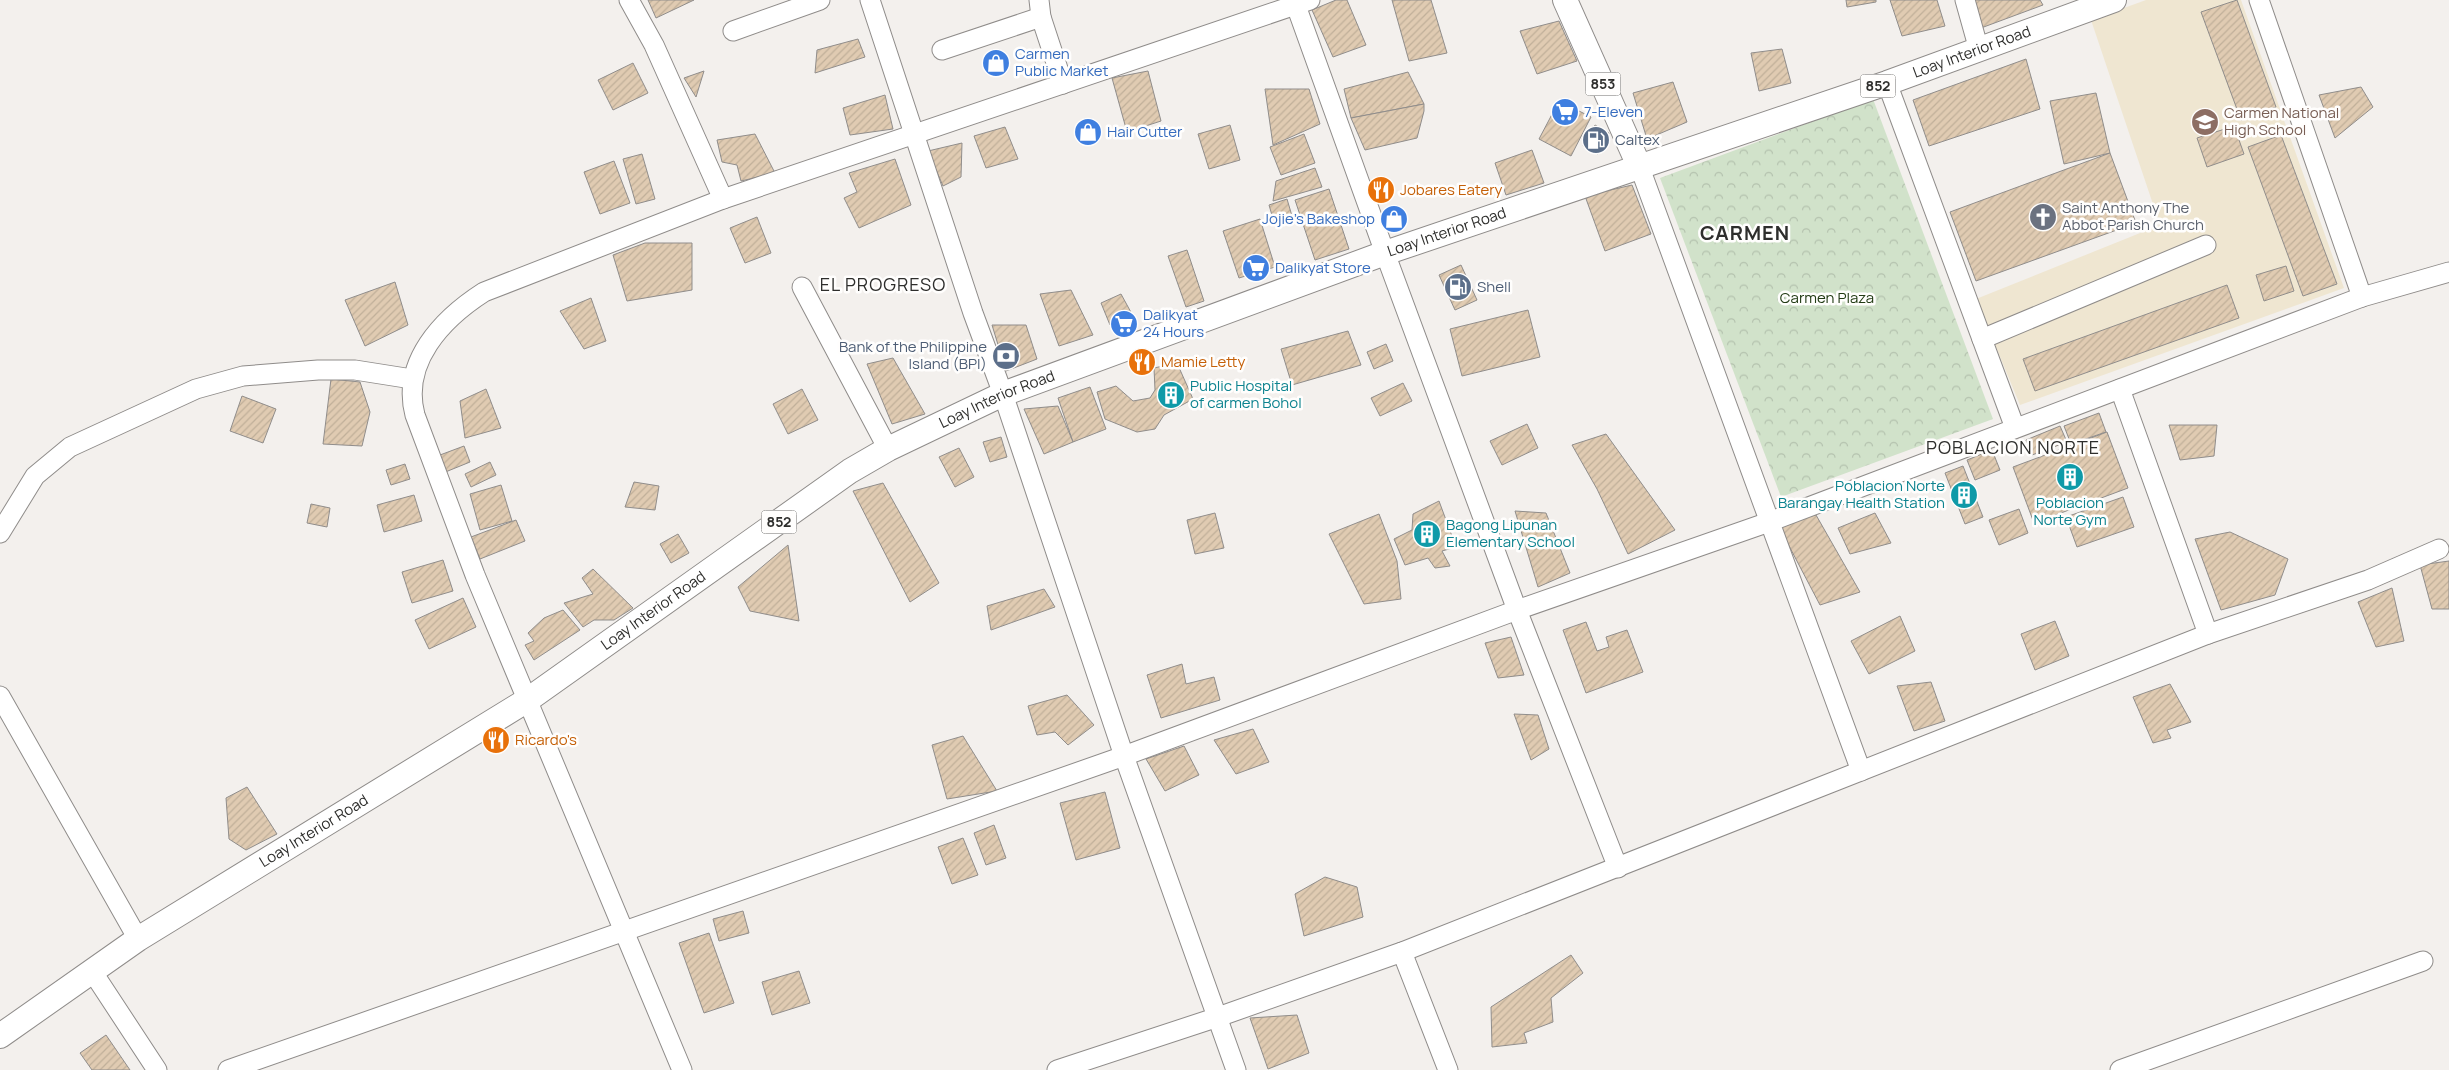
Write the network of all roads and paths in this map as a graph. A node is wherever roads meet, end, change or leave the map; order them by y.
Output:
1 (629, 0) edge
2 (820, 0) edge
3 (870, 0) edge
4 (1565, 0) edge
5 (1965, 0) edge
6 (2114, 0) edge
7 (2258, 0) edge
8 (1300, 2) edge
9 (1040, 9) edge
10 (733, 31) dead end
11 (942, 50) dead end
12 (1979, 50) junction
13 (1887, 83) junction
14 (1064, 84) junction
15 (913, 134) junction
16 (1640, 168) junction
17 (723, 199) junction
18 (2206, 245) dead end
19 (1385, 253) junction
20 (2449, 272) edge
21 (802, 287) dead end
22 (2362, 297) junction
23 (1982, 340) junction
24 (412, 380) junction
25 (2120, 389) junction
26 (1003, 394) junction
27 (2015, 428) junction
28 (888, 449) junction
29 (1769, 522) junction
30 (0, 533) edge
31 (2439, 549) dead end
32 (1518, 610) junction
33 (2208, 634) junction
34 (0, 696) edge
35 (528, 699) junction
36 (1124, 756) junction
37 (1861, 770) junction
38 (1618, 868) junction
39 (624, 930) junction
40 (138, 939) junction
41 (1402, 952) junction
42 (2423, 961) dead end
43 (92, 971) junction
44 (1218, 1017) junction
45 (0, 1036) edge
46 (157, 1070) edge
47 (228, 1070) edge
48 (682, 1070) edge
49 (1058, 1070) edge
50 (1236, 1070) edge
51 (1448, 1070) edge
52 (2120, 1070) edge

1 - 17 street
2 - 10 street
3 - 15 street
4 - 16 main road, 853
5 - 12 street
6 - 12 main road, Loay Interior Road / 852
7 - 22 street
8 - 14 street
8 - 19 street
9 - 11 street
9 - 14 street
12 - 13 main road, Loay Interior Road / 852
13 - 16 main road, Loay Interior Road / 852
13 - 23 street
14 - 15 street
15 - 17 street
15 - 26 street
16 - 19 main road, Loay Interior Road / 852
16 - 29 street
17 - 24 street
18 - 23 street
19 - 26 main road, Loay Interior Road / 852
19 - 32 street
20 - 22 street
21 - 28 street
22 - 25 street
23 - 27 street
24 - 30 street
24 - 35 street
25 - 27 street
25 - 33 street
26 - 28 main road, Loay Interior Road / 852
26 - 36 street
27 - 29 street
28 - 35 main road, Loay Interior Road / 852
29 - 32 street
29 - 37 street
31 - 33 street
32 - 36 street
32 - 38 street
33 - 37 street
34 - 40 street
35 - 39 street
35 - 40 main road, Loay Interior Road / 852
36 - 39 street
36 - 44 street
37 - 38 street
38 - 41 street
39 - 47 street
39 - 48 street
40 - 43 main road, Loay Interior Road / 852
41 - 44 street
41 - 51 street
42 - 52 street
43 - 45 main road, Loay Interior Road / 852
43 - 46 street
44 - 49 street
44 - 50 street

